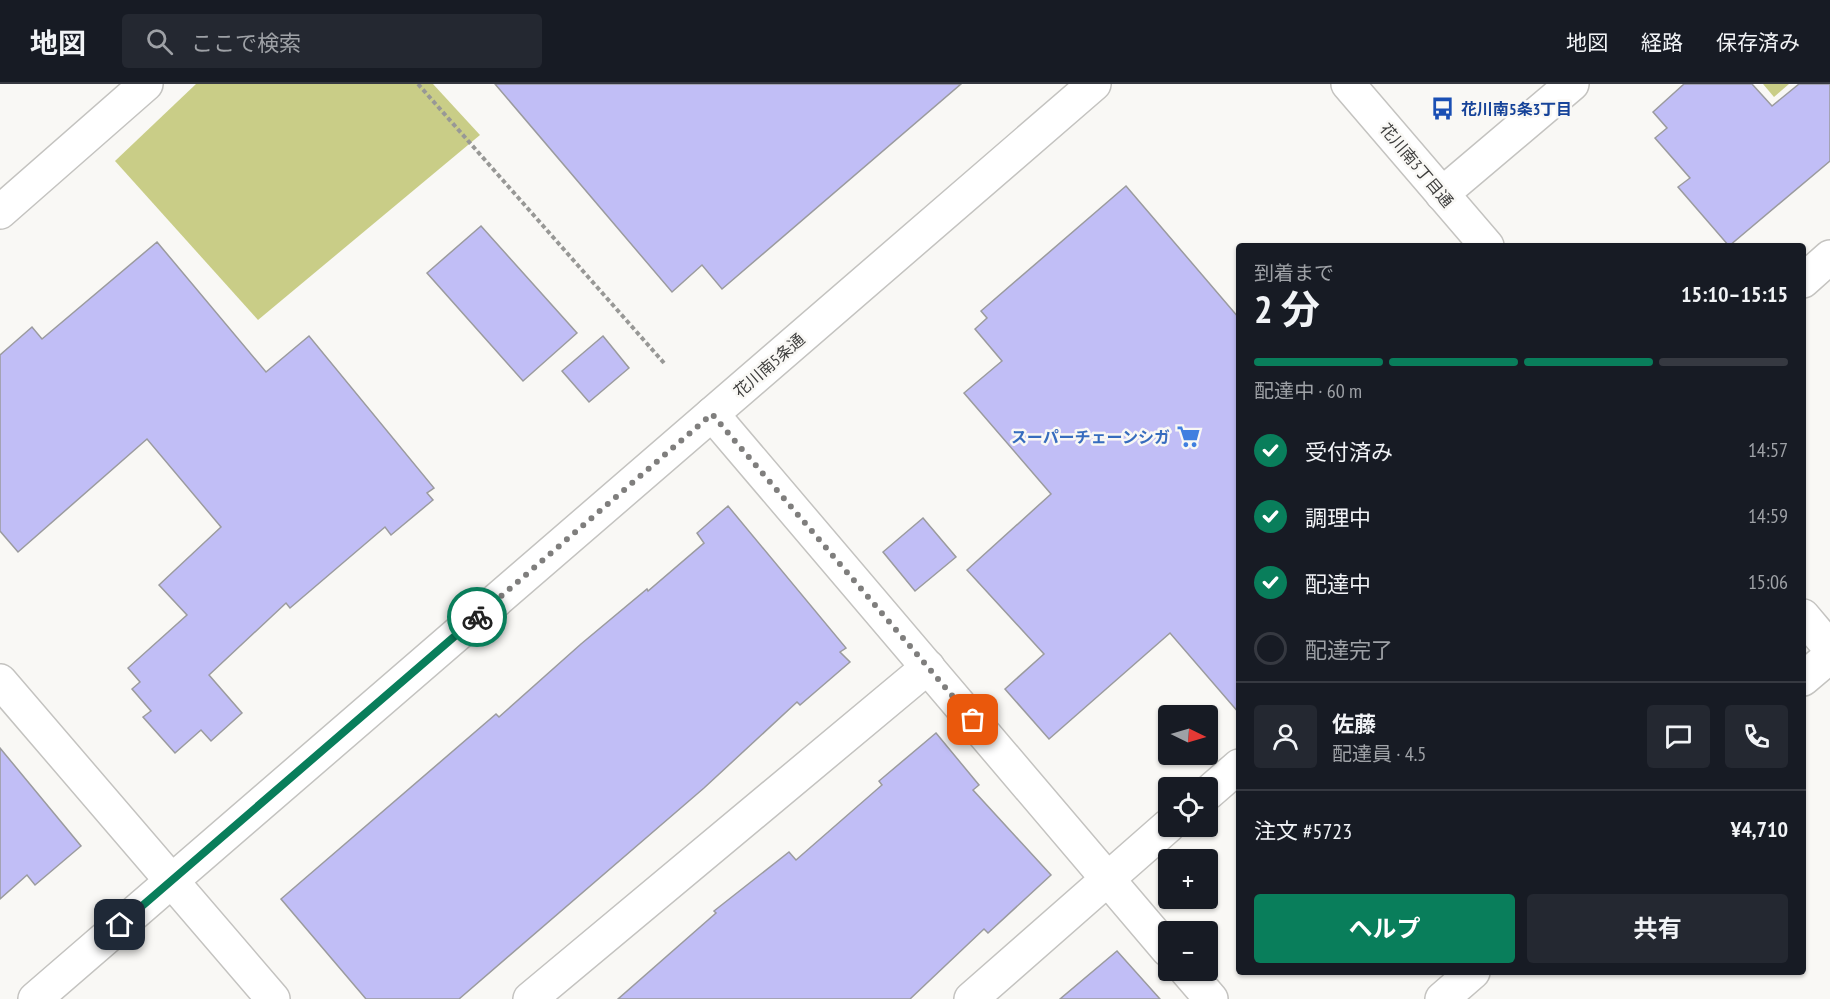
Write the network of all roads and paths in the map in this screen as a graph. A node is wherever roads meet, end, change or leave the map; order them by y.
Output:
1 (146, 84) edge
2 (418, 84) edge
3 (1094, 84) edge
4 (1348, 84) edge
5 (1572, 84) edge
6 (1442, 194) junction
7 (0, 212) edge
8 (1483, 243) edge
9 (1830, 257) edge
10 (1806, 278) edge
11 (664, 363) dead end
12 (712, 414) junction
13 (1806, 620) edge
14 (1830, 648) edge
15 (1830, 656) edge
16 (928, 667) junction
17 (1806, 677) edge
18 (0, 681) edge
19 (1236, 769) edge
20 (1218, 784) edge
21 (1158, 835) edge
22 (1108, 878) junction
23 (172, 881) junction
24 (1158, 938) edge
25 (1470, 975) edge
26 (1195, 981) edge
27 (35, 999) edge
28 (273, 999) edge
29 (530, 999) edge
30 (970, 999) edge
31 (1211, 999) edge
32 (1442, 999) edge

1 - 7 street
2 - 11 path
3 - 12 street, 花川南5条通
4 - 6 street, 花川南3丁目通
5 - 6 street
6 - 8 street, 花川南3丁目通
9 - 10 street
12 - 16 street
12 - 23 street, 花川南5条通
13 - 14 street
15 - 17 street
16 - 22 street
16 - 29 street
18 - 23 street
19 - 20 street
21 - 22 street
22 - 24 street
22 - 30 street
23 - 27 street, 花川南5条通
23 - 28 street
25 - 32 street
26 - 31 street

